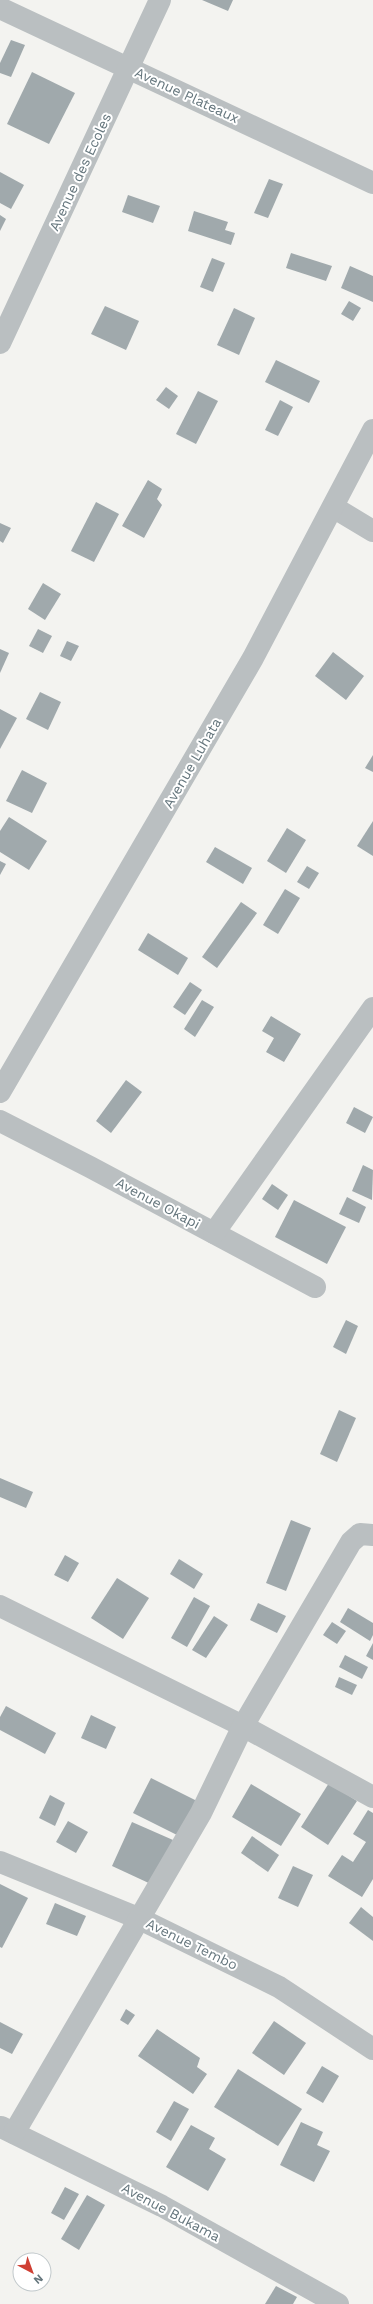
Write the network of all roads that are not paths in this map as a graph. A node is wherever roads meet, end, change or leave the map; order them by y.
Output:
1 (160, 0) edge
2 (0, 8) edge
3 (128, 67) junction
4 (373, 183) edge
5 (0, 343) edge
6 (373, 430) edge
7 (333, 507) junction
8 (373, 531) edge
9 (370, 1016) edge
10 (0, 1092) edge
11 (0, 1122) edge
12 (214, 1233) junction
13 (315, 1287) dead end
14 (373, 1535) edge
15 (0, 1606) edge
16 (243, 1726) junction
17 (373, 1797) edge
18 (0, 1862) edge
19 (138, 1918) junction
20 (373, 2049) edge
21 (7, 2130) edge
22 (338, 2304) edge

1 - 3 street, Avenue des Ecoles
2 - 3 street, Avenue Plateaux
3 - 4 street, Avenue Plateaux
3 - 5 street, Avenue des Ecoles
6 - 7 street, Avenue Luhata
7 - 8 street
7 - 10 street, Avenue Luhata
9 - 12 street
11 - 12 street, Avenue Okapi
12 - 13 street, Avenue Okapi
14 - 16 street
15 - 16 street
16 - 17 street
16 - 19 street
18 - 19 street, Avenue Tembo
19 - 20 street, Avenue Tembo
19 - 21 street
21 - 22 street, Avenue Bukama

